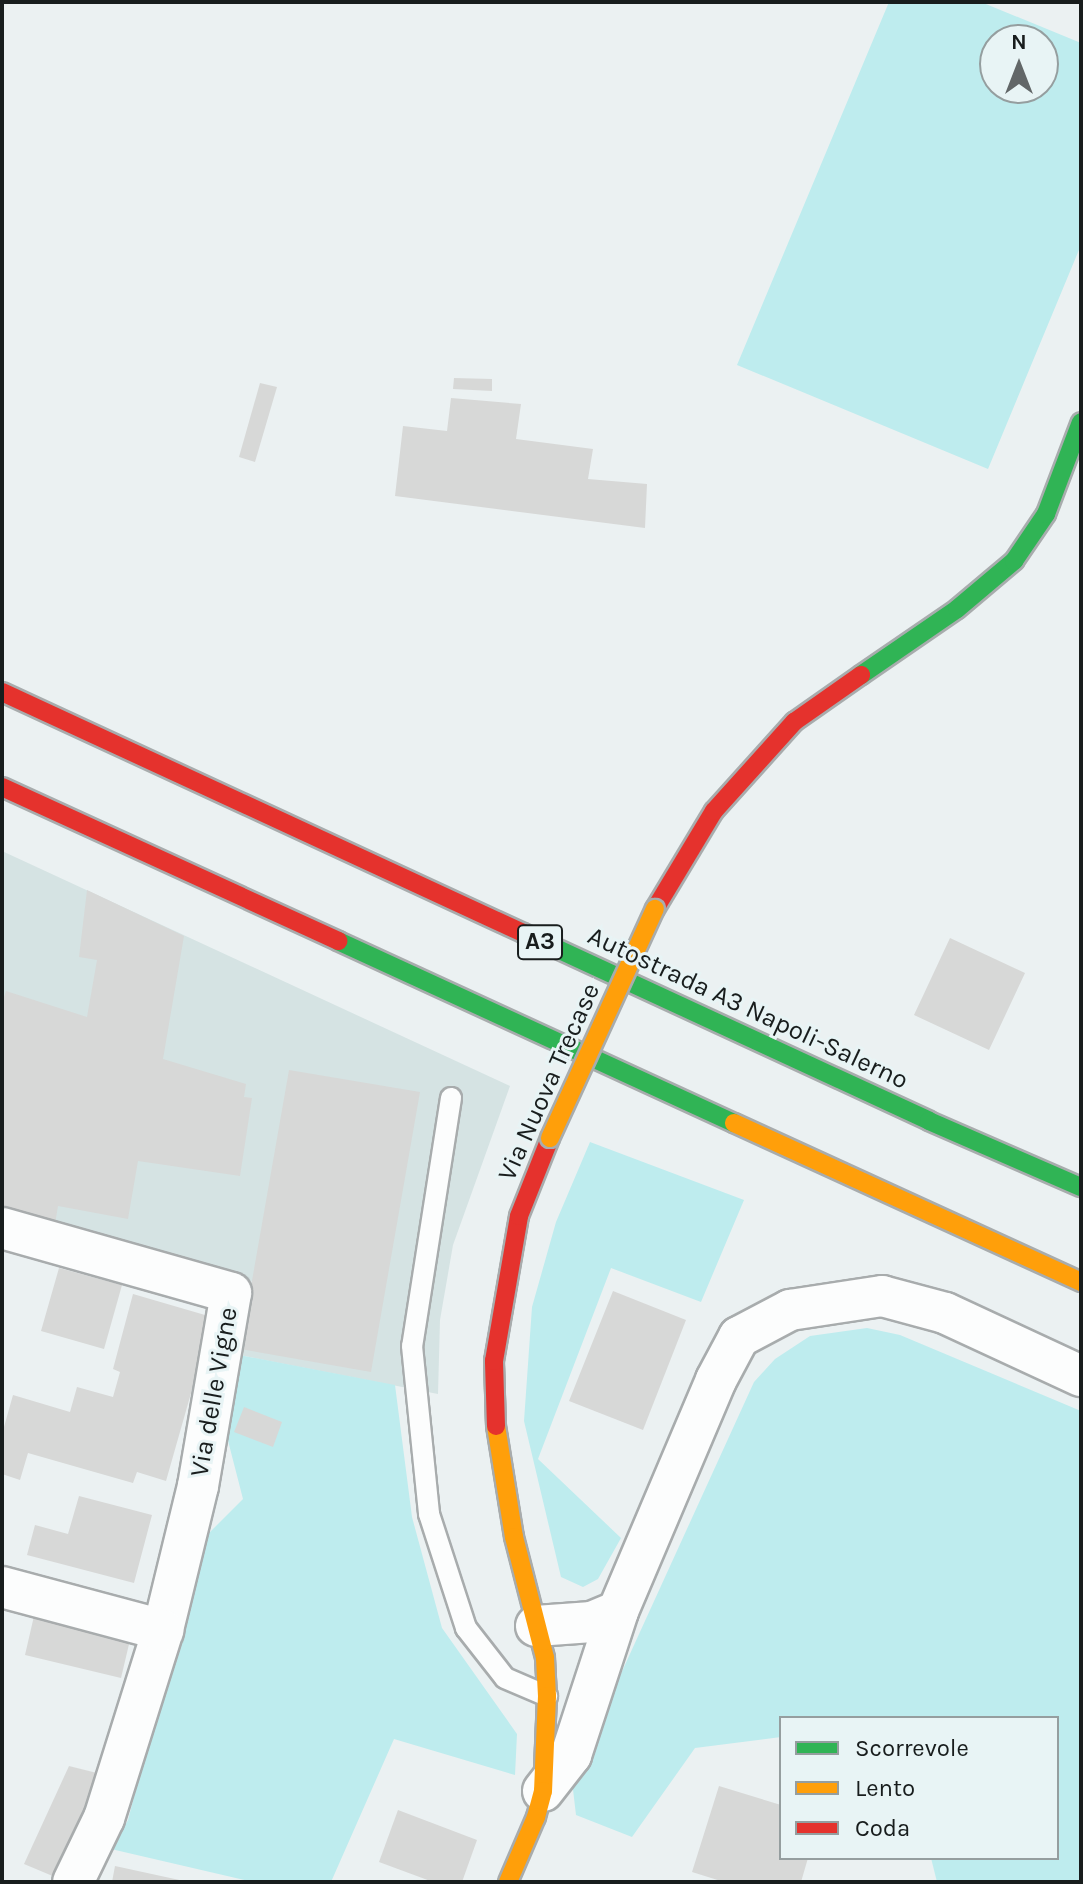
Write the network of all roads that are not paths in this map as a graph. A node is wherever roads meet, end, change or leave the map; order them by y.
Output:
1 (1081, 422) edge
2 (2, 692) edge
3 (2, 787) edge
4 (451, 1098) dead end
5 (1081, 1187) edge
6 (2, 1228) edge
7 (1081, 1282) edge
8 (1081, 1376) edge
9 (2, 1587) edge
10 (618, 1611) junction
11 (163, 1630) junction
12 (606, 1651) junction
13 (542, 1660) junction
14 (543, 1791) junction
15 (73, 1882) edge
16 (508, 1882) edge

1 - 13 main road, Via Nuova Trecase, bridge
2 - 5 main road, Autostrada A3 Napoli-Salerno / A3
3 - 7 main road
4 - 13 lane
6 - 11 street, Via delle Vigne
8 - 10 street
9 - 11 street
10 - 12 street
10 - 13 street
11 - 15 street, Via delle Vigne
12 - 13 street
12 - 14 street
13 - 14 main road, Via Nuova Trecase
14 - 16 main road, Via Nuova Trecase

